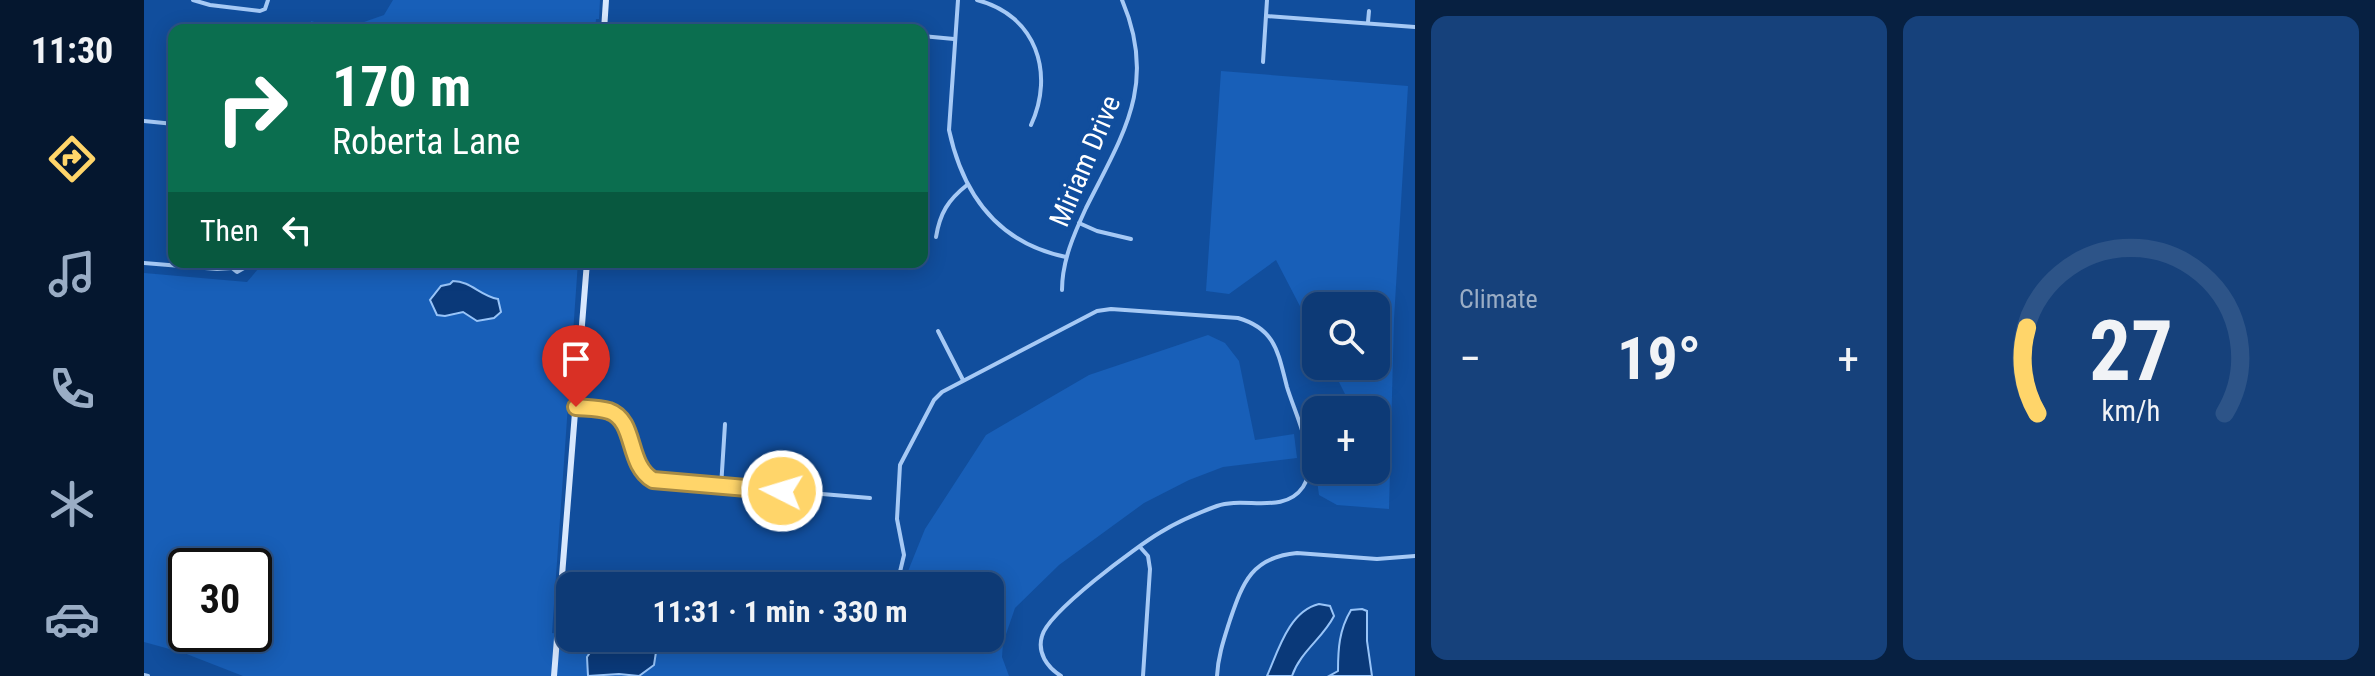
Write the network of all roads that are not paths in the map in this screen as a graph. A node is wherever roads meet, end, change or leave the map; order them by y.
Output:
1 (193, 0) edge
2 (268, 0) edge
3 (606, 0) edge
4 (958, 0) edge
5 (977, 0) edge
6 (1129, 0) edge
7 (1267, 0) edge
8 (1122, 1) edge
9 (1369, 11) dead end
10 (1266, 16) junction
11 (1368, 22) junction
12 (604, 24) edge
13 (1415, 27) edge
14 (928, 37) edge
15 (954, 39) junction
16 (1263, 62) dead end
17 (144, 121) edge
18 (168, 123) edge
19 (1031, 125) dead end
20 (967, 185) junction
21 (1079, 223) junction
22 (936, 237) dead end
23 (1131, 239) dead end
24 (1066, 257) junction
25 (144, 263) edge
26 (168, 265) edge
27 (587, 268) edge
28 (1062, 290) dead end
29 (938, 331) dead end
30 (963, 380) junction
31 (576, 407) junction
32 (725, 424) dead end
33 (721, 487) junction
34 (870, 498) dead end
35 (1140, 547) junction
36 (1415, 556) edge
37 (563, 572) edge
38 (900, 572) edge
39 (556, 652) edge
40 (554, 676) edge
41 (1061, 676) edge
42 (1143, 676) edge
43 (1217, 676) edge

1 - 2 street
3 - 12 street
4 - 15 street
5 - 19 street
6 - 8 street
7 - 10 street
8 - 21 street, Miriam Drive
9 - 11 street
10 - 11 street
10 - 16 street
11 - 13 street
14 - 15 street
15 - 20 street
17 - 18 street
20 - 22 street
20 - 24 street
21 - 23 street
21 - 24 street, Miriam Drive
24 - 28 street, Miriam Drive
25 - 26 street
27 - 31 street
29 - 30 street
30 - 35 street
30 - 38 street
31 - 33 street
31 - 37 street
32 - 33 street
33 - 34 street
35 - 41 street
35 - 42 street
36 - 43 street
39 - 40 street

